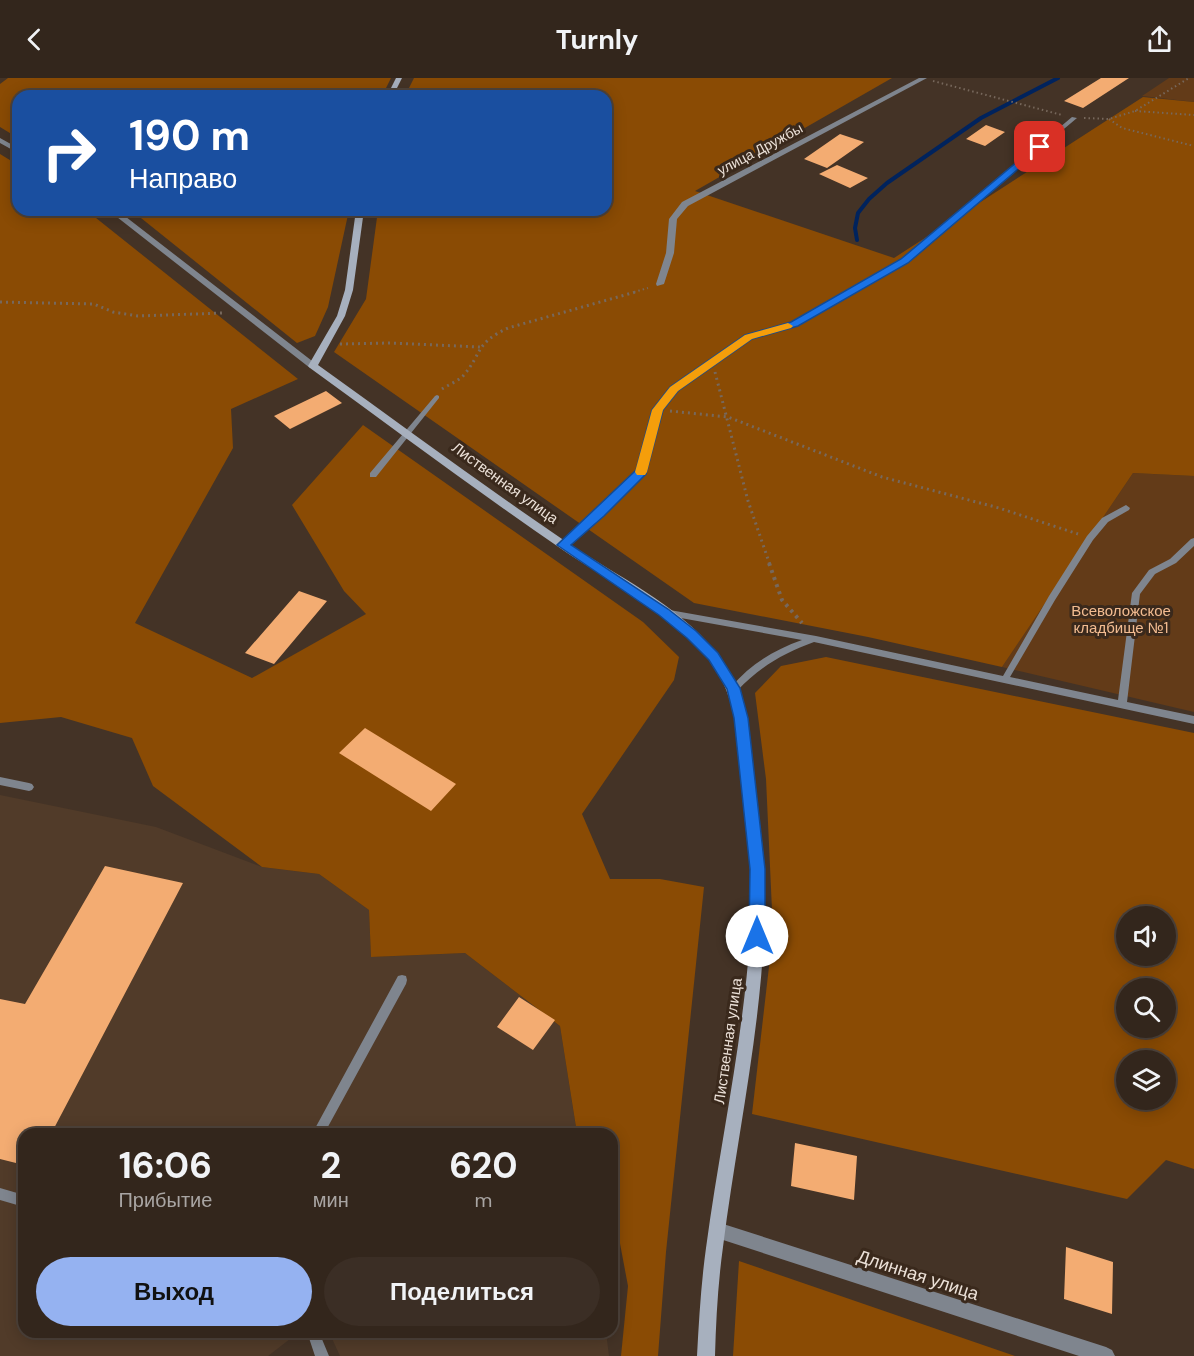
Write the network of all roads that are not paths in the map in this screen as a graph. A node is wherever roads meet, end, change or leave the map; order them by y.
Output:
1 (923, 78) edge
2 (1074, 118) road end
3 (120, 216) edge
4 (359, 216) edge
5 (660, 284) road end
6 (313, 366) junction
7 (437, 397) road end
8 (409, 434) junction
9 (373, 475) dead end
10 (1126, 508) dead end
11 (1194, 541) edge
12 (563, 545) junction
13 (663, 612) junction
14 (816, 639) junction
15 (1005, 679) junction
16 (734, 688) junction
17 (1122, 704) junction
18 (1194, 720) edge
19 (0, 781) edge
20 (29, 788) dead end
21 (402, 981) dead end
22 (321, 1128) edge
23 (0, 1194) edge
24 (18, 1199) edge
25 (717, 1230) junction
26 (315, 1338) edge
27 (322, 1356) edge
28 (706, 1356) edge
29 (1106, 1356) edge

1 - 5 street, улица Дружбы
2 - 12 lane
3 - 6 street
4 - 6 street
6 - 8 street, Лиственная улица
7 - 8 lane
8 - 9 lane
8 - 12 street, Лиственная улица
10 - 15 lane
11 - 17 lane
12 - 13 street, Лиственная улица
13 - 14 lane
13 - 16 street, Лиственная улица
14 - 15 lane
14 - 16 lane
15 - 17 lane
16 - 25 street, Лиственная улица
17 - 18 lane
19 - 20 lane
21 - 22 lane
23 - 24 lane
25 - 28 street, Лиственная улица
25 - 29 street, Длинная улица
26 - 27 lane

